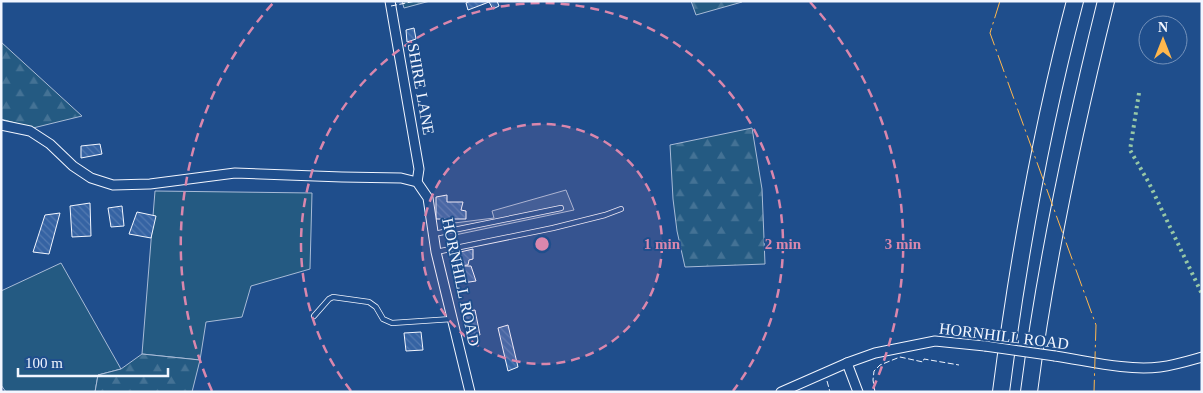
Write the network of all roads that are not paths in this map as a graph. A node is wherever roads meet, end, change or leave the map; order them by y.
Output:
1 (390, 1) edge
2 (1075, 1) edge
3 (1106, 1) edge
4 (1, 125) edge
5 (417, 182) junction
6 (561, 208) dead end
7 (621, 209) dead end
8 (434, 234) junction
9 (436, 252) junction
10 (314, 316) dead end
11 (453, 318) junction
12 (1202, 357) edge
13 (847, 363) junction
14 (470, 392) edge
15 (781, 392) edge
16 (858, 392) edge
17 (1001, 392) edge
18 (1029, 392) edge

1 - 5 street, SHIRE LANE
2 - 17 highway
3 - 18 highway
4 - 5 street
5 - 8 street, HORNHILL ROAD
6 - 8 lane
7 - 9 lane
8 - 9 street, HORNHILL ROAD
9 - 11 street, HORNHILL ROAD
10 - 11 lane
11 - 14 street, HORNHILL ROAD
12 - 13 street, HORNHILL ROAD, bridge
13 - 15 street, HORNHILL ROAD
13 - 16 street

